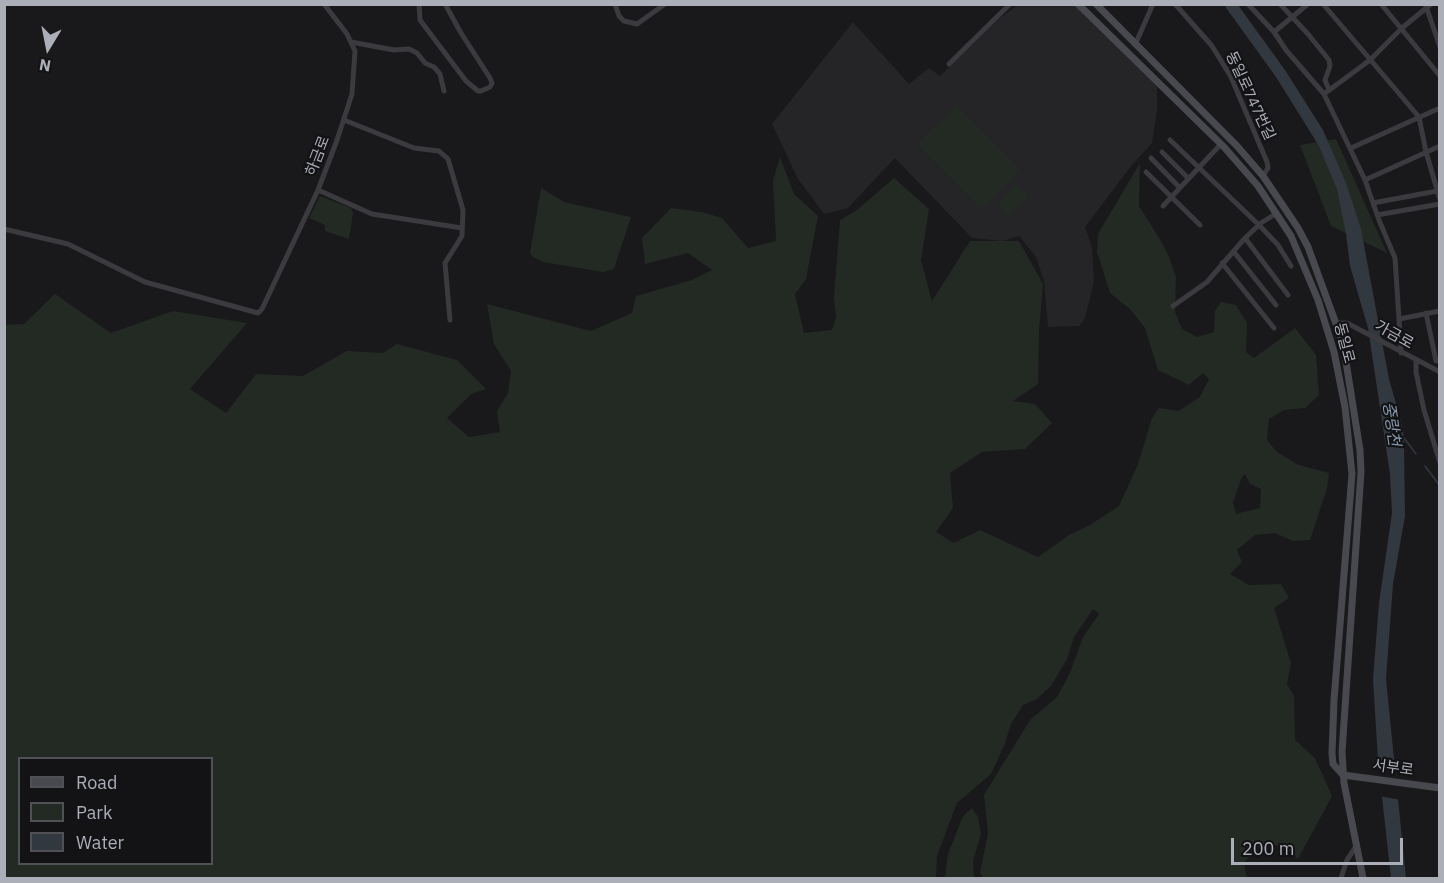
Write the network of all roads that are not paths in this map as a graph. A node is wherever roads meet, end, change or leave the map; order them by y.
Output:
1 (324, 4) edge
2 (419, 4) edge
3 (445, 4) edge
4 (615, 4) edge
5 (1010, 4) edge
6 (1078, 4) edge
7 (1096, 4) edge
8 (1153, 4) edge
9 (1175, 4) edge
10 (1248, 4) edge
11 (1280, 4) edge
12 (1308, 4) edge
13 (1323, 4) edge
14 (1381, 4) edge
15 (1417, 4) edge
16 (661, 6) edge
17 (1428, 6) edge
18 (1420, 14) junction
19 (1292, 18) junction
20 (1402, 28) junction
21 (1274, 32) junction
22 (351, 42) junction
23 (1136, 45) junction
24 (1439, 45) edge
25 (1370, 60) junction
26 (949, 64) dead end
27 (1440, 75) edge
28 (444, 91) dead end
29 (1326, 92) junction
30 (1440, 108) edge
31 (1419, 117) junction
32 (344, 120) junction
33 (1170, 140) dead end
34 (1221, 144) junction
35 (1440, 146) edge
36 (1351, 148) junction
37 (1162, 152) dead end
38 (1426, 152) junction
39 (1151, 158) dead end
40 (1199, 167) junction
41 (1146, 172) dead end
42 (1263, 176) junction
43 (1188, 178) junction
44 (1365, 180) junction
45 (1437, 183) edge
46 (1180, 188) junction
47 (318, 190) junction
48 (1437, 191) junction
49 (1172, 196) junction
50 (1440, 202) edge
51 (1373, 203) junction
52 (1163, 206) dead end
53 (1277, 213) junction
54 (1377, 215) junction
55 (1200, 225) dead end
56 (1259, 225) junction
57 (462, 228) junction
58 (4, 229) edge
59 (1245, 238) junction
60 (1234, 252) junction
61 (1222, 263) junction
62 (1291, 266) dead end
63 (1288, 295) dead end
64 (1276, 305) dead end
65 (1173, 306) dead end
66 (1440, 310) edge
67 (1426, 313) junction
68 (1399, 319) junction
69 (450, 320) dead end
70 (1335, 323) junction
71 (1274, 328) dead end
72 (1401, 352) junction
73 (1416, 360) junction
74 (1438, 360) edge
75 (1432, 368) junction
76 (1440, 372) edge
77 (1439, 460) edge
78 (1342, 775) junction
79 (1440, 788) edge
80 (1358, 844) junction
81 (1341, 879) edge
82 (1363, 879) edge

1 - 22 street
2 - 3 street
4 - 16 street
5 - 26 street
6 - 34 street, 동일로
7 - 23 street, 동일로
8 - 23 street
9 - 42 street, 동일로747번길
10 - 21 street
11 - 19 street
12 - 19 street
13 - 25 street
14 - 20 street
15 - 18 street
17 - 18 street
17 - 24 street
18 - 20 street
19 - 21 street
19 - 29 street
20 - 25 street
20 - 27 street
21 - 29 street
22 - 28 street
22 - 32 street, 하금로
23 - 42 street, 동일로
25 - 29 street
25 - 31 street
29 - 36 street
30 - 31 street
31 - 36 street
31 - 38 street
32 - 47 street, 하금로
32 - 57 street
33 - 40 street
34 - 40 street
34 - 53 street, 동일로
35 - 38 street
36 - 44 street
37 - 43 street
38 - 44 street
38 - 45 street
39 - 46 street
40 - 43 street
40 - 56 street
41 - 49 street
42 - 70 street, 동일로
43 - 46 street
44 - 51 street
45 - 48 street
46 - 49 street
47 - 57 street
47 - 58 street, 하금로
48 - 50 street
48 - 51 street
49 - 52 street
49 - 55 street
50 - 54 street
51 - 54 street
53 - 56 street
53 - 78 street, 동일로
54 - 68 street
56 - 59 street
56 - 62 street
57 - 69 street
59 - 60 street
59 - 63 street
60 - 61 street
60 - 64 street
61 - 65 street
61 - 71 street
66 - 67 street
67 - 68 street
67 - 74 street
68 - 72 street
70 - 72 street, 가금로
70 - 78 street, 동일로
72 - 73 street, 가금로
73 - 75 street, 가금로
73 - 77 street
74 - 75 street
75 - 76 street, 가금로
78 - 79 street, 서부로
78 - 80 street, 동일로
80 - 81 street
80 - 82 street, 동일로

